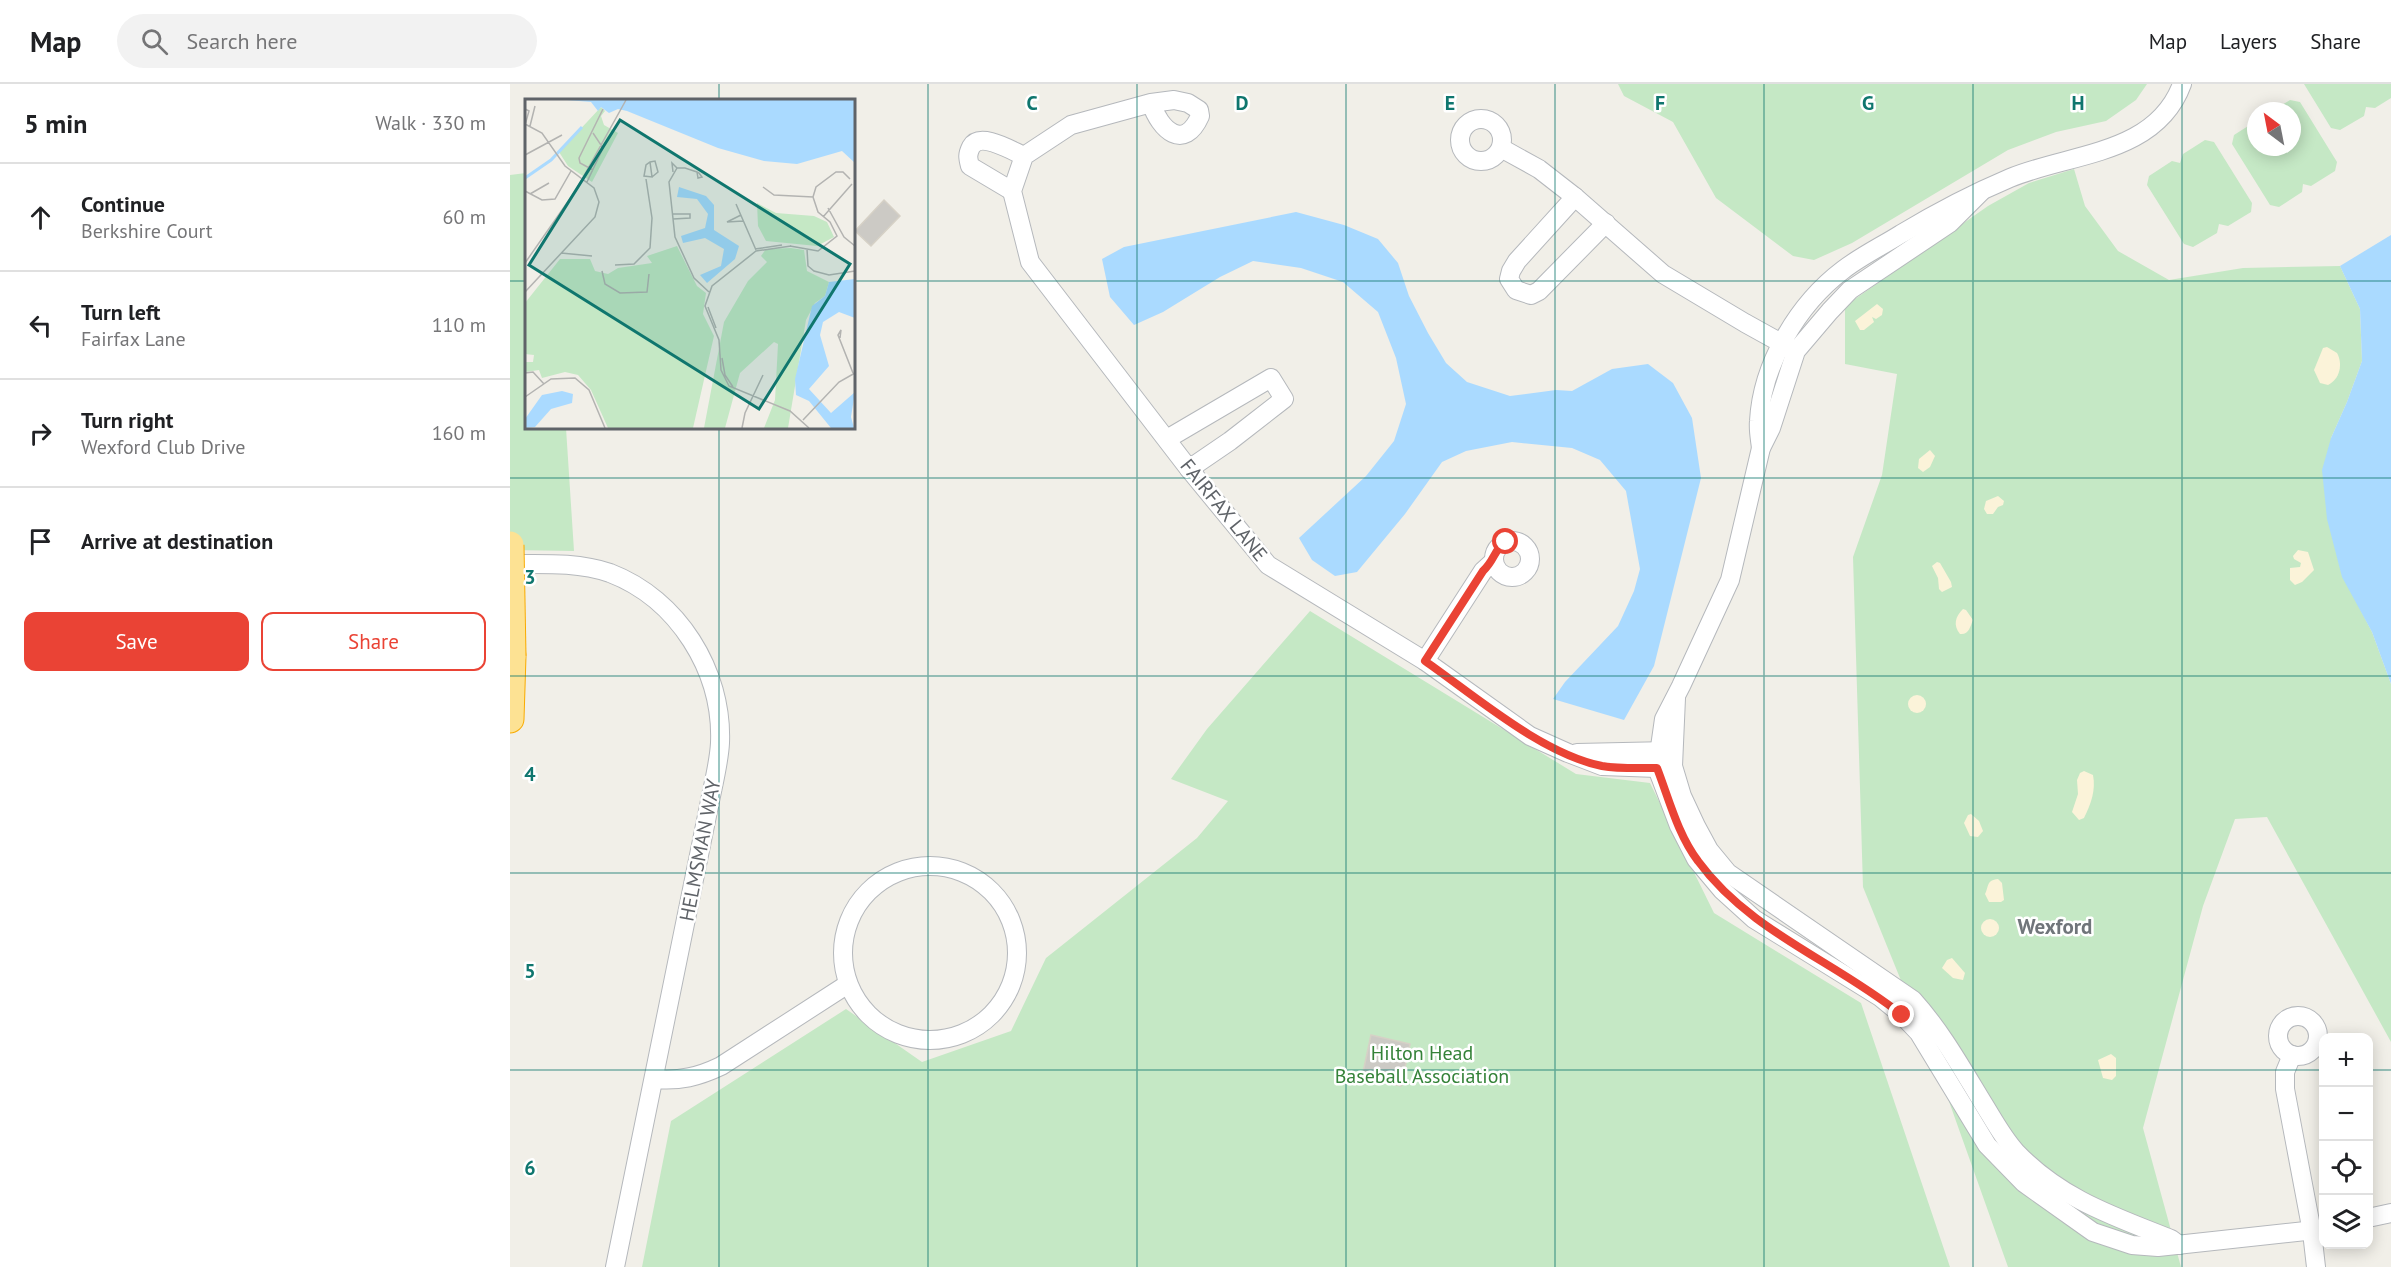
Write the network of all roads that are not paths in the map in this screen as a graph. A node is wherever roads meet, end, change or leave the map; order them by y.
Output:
1 (2182, 84) edge
2 (1151, 103) dead end
3 (1501, 148) dead end
4 (1024, 156) junction
5 (1012, 191) junction
6 (1575, 197) junction
7 (1606, 223) junction
8 (1789, 347) junction
9 (1167, 439) junction
10 (1189, 469) junction
11 (510, 545) edge
12 (1494, 561) dead end
13 (510, 564) edge
14 (1425, 661) junction
15 (510, 719) edge
16 (1666, 759) junction
17 (848, 984) junction
18 (2292, 1055) dead end
19 (655, 1079) junction
20 (2391, 1213) edge
21 (2373, 1217) edge
22 (2318, 1230) edge
23 (615, 1267) edge
24 (2316, 1267) edge

1 - 8 street
2 - 4 street
3 - 6 street
4 - 5 street
4 - 5 street
5 - 9 street, FAIRFAX LANE
6 - 7 street
6 - 7 street
7 - 8 street
8 - 16 street
9 - 10 street, FAIRFAX LANE
9 - 10 street
10 - 14 street, FAIRFAX LANE
11 - 15 highway, bridge
12 - 14 street
13 - 19 street, HELMSMAN WAY
14 - 16 street, FAIRFAX LANE
16 - 22 street
17 - 17 street
17 - 19 street
18 - 22 street
19 - 23 street, HELMSMAN WAY
20 - 21 street
22 - 24 street

